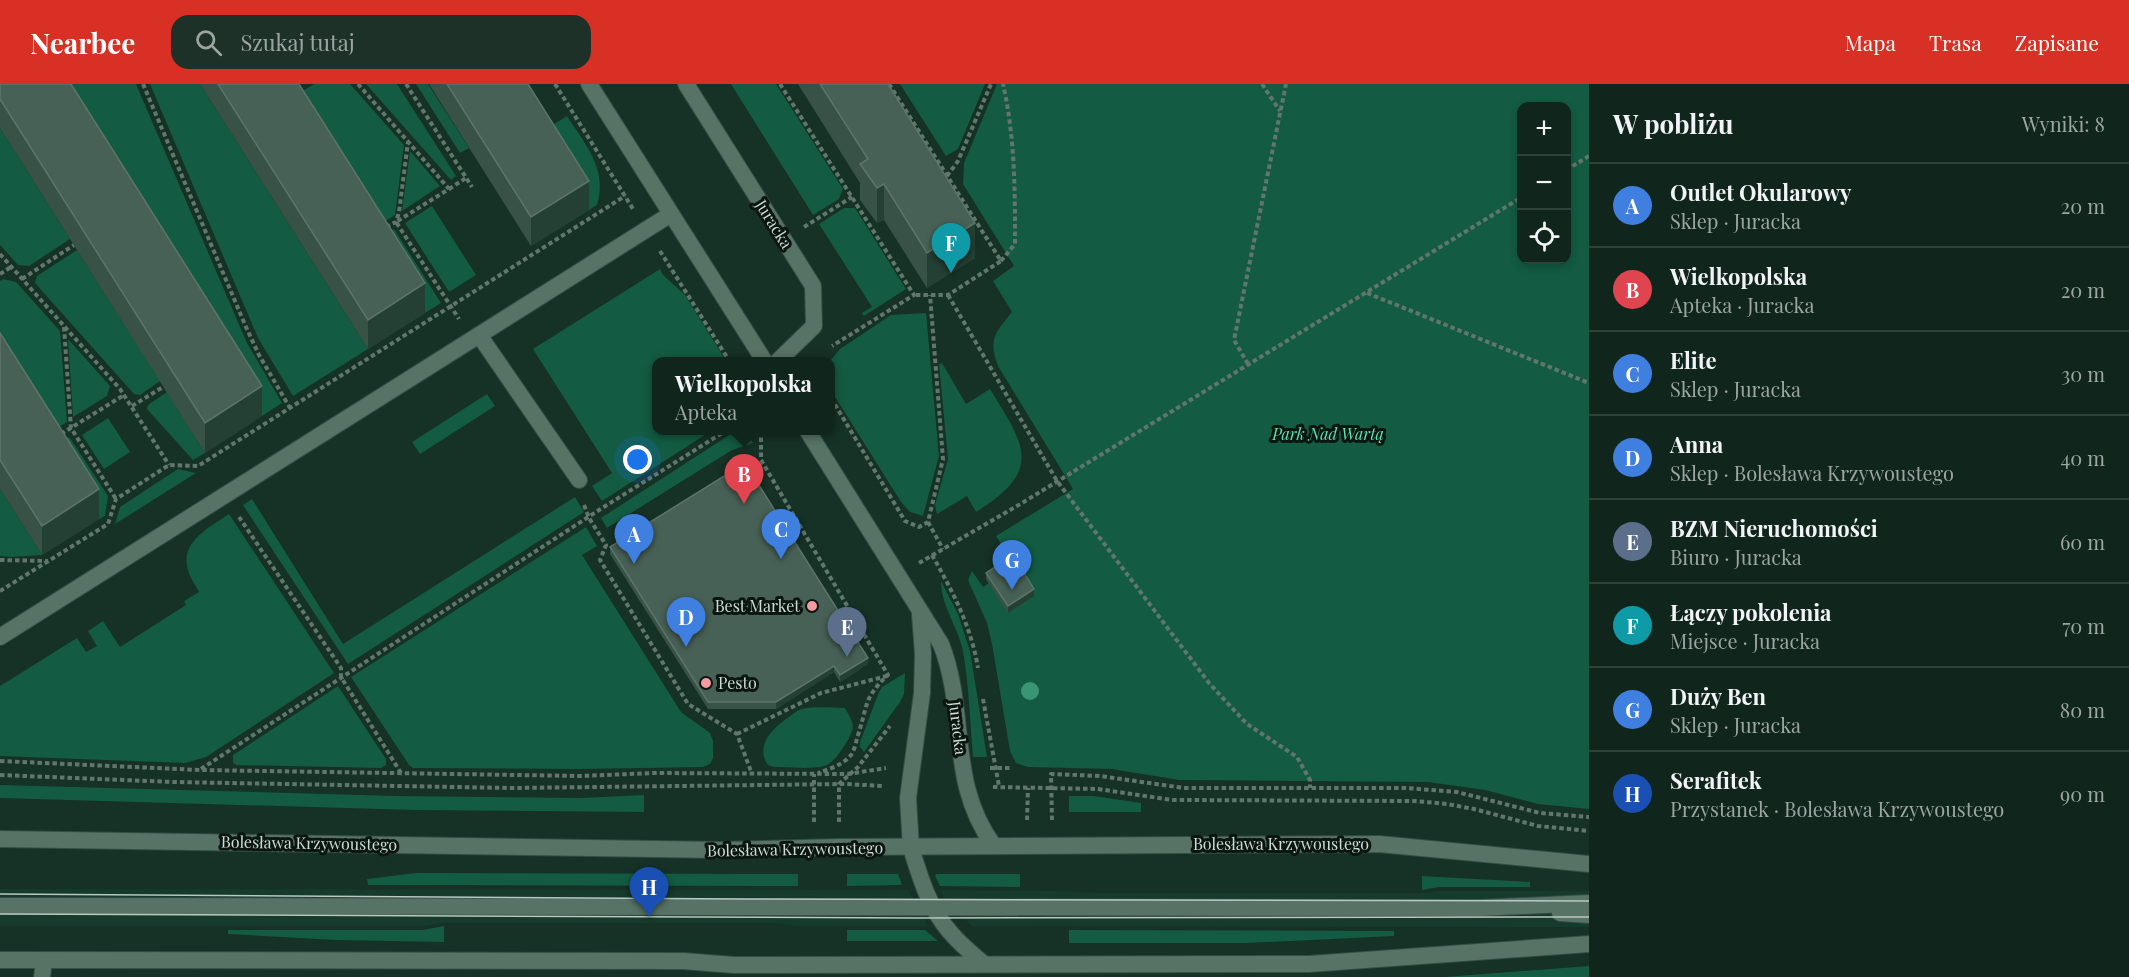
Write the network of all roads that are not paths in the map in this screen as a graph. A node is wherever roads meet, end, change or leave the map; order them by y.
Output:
1 (589, 84) edge
2 (686, 84) edge
3 (672, 214) junction
4 (479, 335) junction
5 (762, 357) edge
6 (782, 357) edge
7 (810, 435) edge
8 (579, 480) road end
9 (920, 611) junction
10 (0, 637) edge
11 (0, 839) edge
12 (994, 846) junction
13 (911, 848) junction
14 (1589, 864) edge
15 (1589, 903) edge
16 (0, 906) edge
17 (934, 908) junction
18 (1479, 908) junction
19 (1589, 915) edge
20 (1589, 945) edge
21 (0, 960) edge
22 (984, 964) junction
23 (43, 969) edge
24 (734, 971) edge

1 - 3 street
2 - 6 street, Juracka
3 - 4 street
3 - 5 street
4 - 8 street
4 - 10 street
7 - 9 street, Juracka
9 - 12 street, Juracka
9 - 13 street, Juracka
11 - 13 street, Bolesława Krzywoustego
12 - 13 street, Bolesława Krzywoustego
12 - 14 street, Bolesława Krzywoustego
13 - 17 street, Juracka
15 - 18 street
16 - 17 street
17 - 18 street
17 - 22 street, Juracka
18 - 19 street
20 - 22 street
21 - 23 street
22 - 24 street
23 - 24 street

